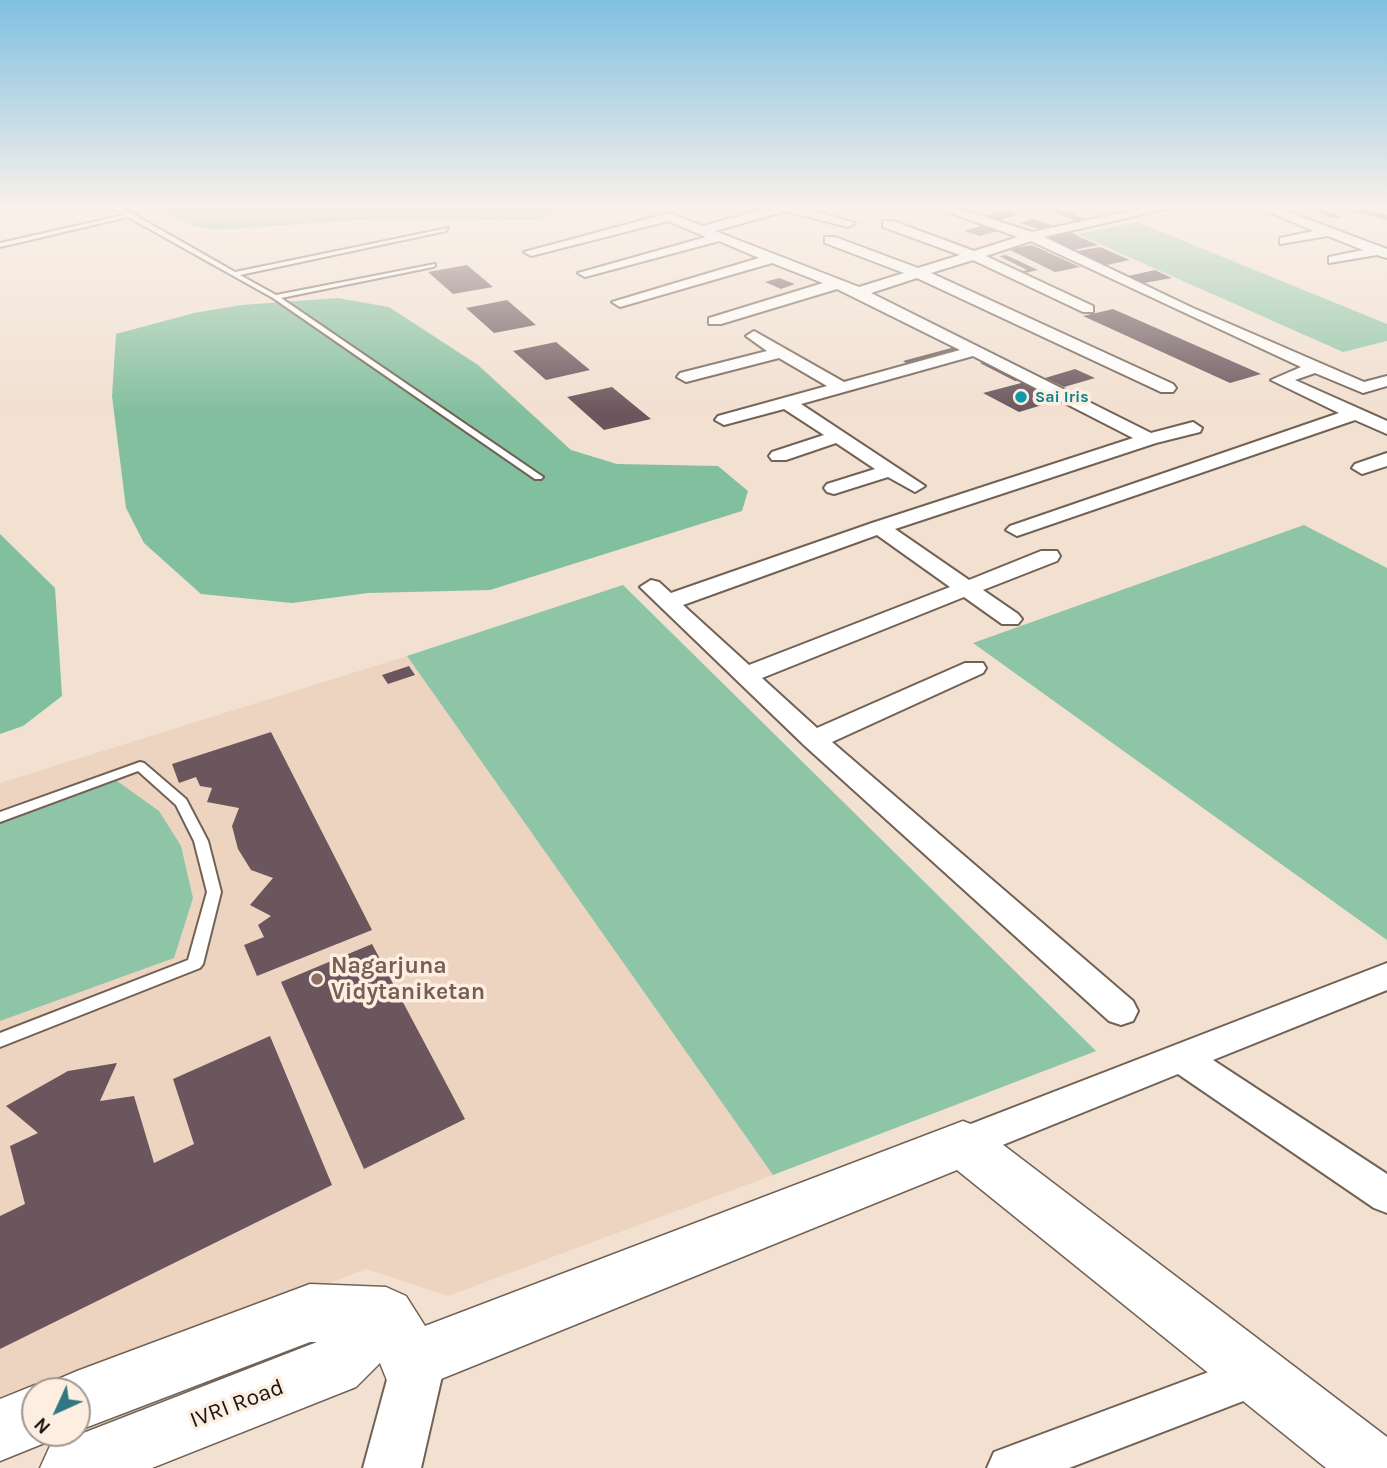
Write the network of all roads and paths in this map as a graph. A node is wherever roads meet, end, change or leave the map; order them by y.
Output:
1 (238, 276) edge
2 (381, 276) edge
3 (712, 276) edge
4 (816, 276) edge
5 (916, 276) edge
6 (924, 276) edge
7 (1017, 276) edge
8 (1116, 276) edge
9 (837, 284) junction
10 (858, 292) junction
11 (275, 297) junction
12 (620, 302) dead end
13 (1088, 309) dead end
14 (715, 321) dead end
15 (754, 336) dead end
16 (974, 351) junction
17 (782, 352) junction
18 (1316, 368) junction
19 (686, 377) dead end
20 (1387, 381) edge
21 (842, 388) junction
22 (1167, 388) dead end
23 (788, 403) junction
24 (1355, 414) junction
25 (724, 420) dead end
26 (1193, 428) dead end
27 (1387, 428) edge
28 (839, 436) junction
29 (1149, 439) junction
30 (779, 456) dead end
31 (1387, 459) edge
32 (1362, 468) dead end
33 (892, 470) junction
34 (538, 477) dead end
35 (915, 486) dead end
36 (834, 488) dead end
37 (879, 527) junction
38 (1017, 530) dead end
39 (1049, 556) dead end
40 (964, 588) junction
41 (658, 595) joint
42 (1010, 619) dead end
43 (974, 668) dead end
44 (744, 676) junction
45 (814, 740) junction
46 (0, 817) edge
47 (1378, 988) edge
48 (1121, 1011) dead end
49 (0, 1040) edge
50 (1181, 1057) junction
51 (963, 1144) junction
52 (1387, 1195) edge
53 (398, 1339) junction
54 (1257, 1375) junction
55 (91, 1396) edge
56 (21, 1422) edge
57 (0, 1430) edge
58 (72, 1468) edge
59 (392, 1468) edge
60 (1010, 1468) edge
61 (1376, 1468) edge

1 - 11 lane
2 - 11 lane
3 - 12 street
4 - 9 street
5 - 10 street
6 - 22 street
7 - 13 street
8 - 18 street
9 - 10 street
9 - 14 street
10 - 16 street
11 - 34 lane
15 - 17 street
16 - 21 street
16 - 29 street
17 - 19 street
17 - 21 street
18 - 20 street
18 - 24 street
21 - 23 street
23 - 25 street
23 - 28 street
24 - 27 street
24 - 38 street
26 - 29 street
28 - 30 street
28 - 33 street
29 - 37 street
31 - 32 street
33 - 35 street
33 - 36 street
37 - 40 street
37 - 41 street
39 - 40 street
40 - 42 street
40 - 44 street
41 - 44 street
43 - 45 street
44 - 45 street
45 - 48 street
46 - 49 lane
47 - 50 street
50 - 51 street
50 - 52 street
51 - 53 main road
51 - 54 main road
53 - 55 main road
53 - 58 main road, IVRI Road
53 - 59 street
54 - 60 street
54 - 61 main road
56 - 57 main road

